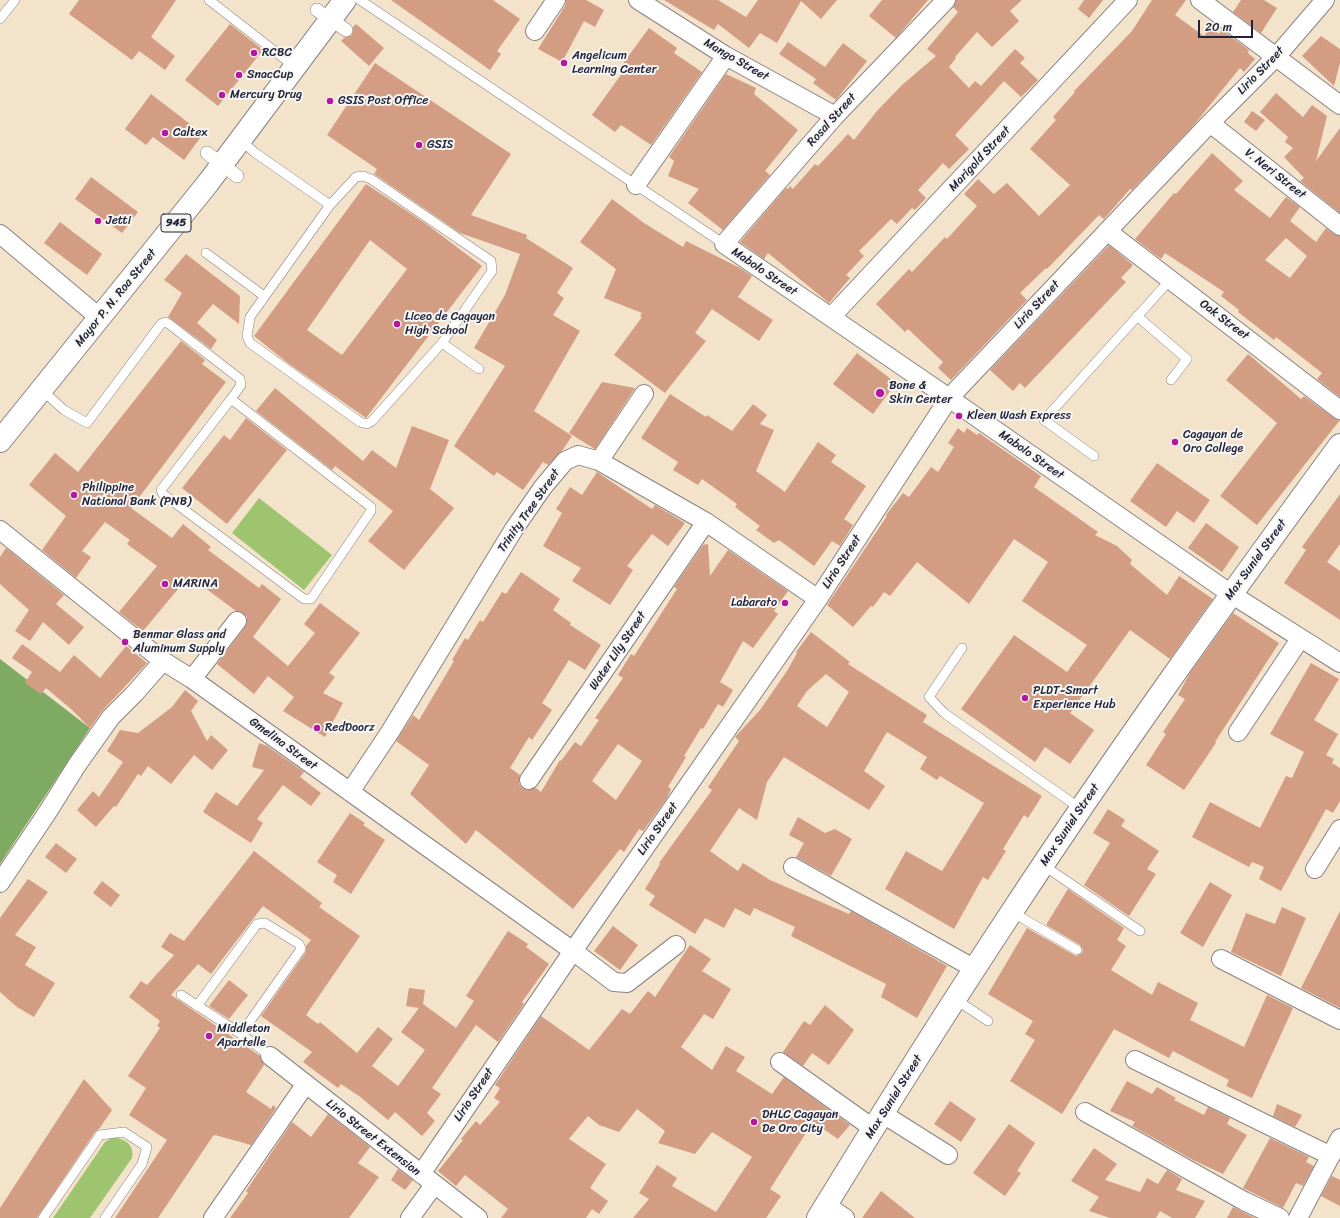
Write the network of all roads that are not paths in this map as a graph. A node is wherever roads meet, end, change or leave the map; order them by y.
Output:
1 (15, 0) edge
2 (209, 0) edge
3 (345, 0) edge
4 (360, 0) edge
5 (556, 0) edge
6 (638, 0) edge
7 (946, 0) edge
8 (1128, 0) edge
9 (1200, 0) edge
10 (1325, 0) edge
11 (0, 19) edge
12 (534, 31) dead end
13 (726, 56) junction
14 (1276, 57) junction
15 (295, 67) junction
16 (1340, 105) edge
17 (835, 116) junction
18 (1210, 123) junction
19 (240, 139) junction
20 (636, 185) junction
21 (330, 205) junction
22 (1340, 226) edge
23 (1107, 231) junction
24 (0, 234) edge
25 (724, 244) junction
26 (206, 253) dead end
27 (1170, 280) junction
28 (264, 296) junction
29 (1137, 316) junction
30 (100, 318) junction
31 (831, 318) junction
32 (442, 343) junction
33 (479, 369) dead end
34 (1172, 380) dead end
35 (42, 390) junction
36 (644, 394) dead end
37 (949, 398) junction
38 (231, 399) junction
39 (1340, 410) edge
40 (0, 441) edge
41 (1340, 445) edge
42 (1094, 456) dead end
43 (599, 461) junction
44 (706, 522) junction
45 (0, 530) edge
46 (1230, 594) junction
47 (818, 599) junction
48 (238, 621) dead end
49 (1300, 639) junction
50 (962, 648) dead end
51 (164, 661) junction
52 (1340, 663) edge
53 (192, 679) junction
54 (1238, 732) dead end
55 (530, 780) dead end
56 (350, 792) junction
57 (1081, 809) junction
58 (1340, 828) edge
59 (1043, 866) junction
60 (794, 867) dead end
61 (1315, 869) dead end
62 (0, 883) edge
63 (1012, 912) junction
64 (1140, 931) dead end
65 (676, 945) dead end
66 (1077, 950) dead end
67 (573, 951) junction
68 (1222, 959) dead end
69 (975, 969) junction
70 (181, 995) dead end
71 (955, 999) junction
72 (197, 1006) junction
73 (1340, 1020) edge
74 (988, 1021) dead end
75 (241, 1034) junction
76 (270, 1056) joint
77 (1135, 1060) dead end
78 (780, 1062) dead end
79 (305, 1085) junction
80 (1085, 1112) dead end
81 (878, 1121) junction
82 (1340, 1138) edge
83 (948, 1155) dead end
84 (1330, 1156) junction
85 (427, 1179) junction
86 (822, 1212) edge
87 (43, 1218) edge
88 (105, 1218) edge
89 (213, 1218) edge
90 (410, 1218) edge
91 (478, 1218) edge
92 (845, 1218) edge
93 (1280, 1218) edge
94 (1298, 1218) edge

1 - 11 lane
2 - 15 lane
3 - 15 main road, Mayor P. N. Roa Street / 945
4 - 20 lane
5 - 12 street
6 - 13 street, Mango Street
7 - 17 street, Rosal Street
8 - 31 street, Marigold Street
9 - 14 street
10 - 14 street, Lirio Street
13 - 17 street, Mango Street
13 - 20 street
14 - 16 street
14 - 18 street, Lirio Street
15 - 19 main road, Mayor P. N. Roa Street / 945
17 - 25 street, Rosal Street
18 - 22 street, V. Neri Street
18 - 23 street, Lirio Street
19 - 21 lane
19 - 30 main road, Mayor P. N. Roa Street / 945
20 - 25 lane
21 - 28 lane
21 - 32 lane
23 - 27 street, Oak Street
23 - 37 street, Lirio Street
24 - 30 street
25 - 31 street, Mabolo Street
26 - 28 lane
27 - 29 lane
27 - 39 street, Oak Street
28 - 32 lane
29 - 34 lane
29 - 42 lane
30 - 35 main road, Mayor P. N. Roa Street / 945
31 - 37 street, Mabolo Street
32 - 33 lane
35 - 38 lane
35 - 40 main road, Mayor P. N. Roa Street / 945
36 - 43 street
37 - 46 street, Mabolo Street
37 - 47 street, Lirio Street
38 - 38 lane
41 - 46 main road, Max Suniel Street
43 - 44 street, Trinity Tree Street
43 - 56 street, Trinity Tree Street
44 - 47 street, Trinity Tree Street
44 - 55 street, Water Lily Street
45 - 51 street, Gmelina Street
46 - 49 street, Mabolo Street
46 - 57 main road, Max Suniel Street
47 - 67 street, Lirio Street
48 - 53 street
49 - 52 street, Mabolo Street
49 - 54 street
50 - 57 lane
51 - 53 street, Gmelina Street
51 - 62 street
53 - 56 street, Gmelina Street
56 - 67 street, Gmelina Street
57 - 59 main road, Max Suniel Street
58 - 61 street
59 - 63 main road, Max Suniel Street
59 - 64 lane
60 - 69 street
63 - 66 lane
63 - 69 main road, Max Suniel Street
65 - 67 street, Gmelina Street
67 - 85 street, Lirio Street
68 - 73 street
69 - 71 main road, Max Suniel Street
70 - 72 lane
71 - 74 lane
71 - 81 main road, Max Suniel Street
72 - 75 lane
72 - 75 lane
75 - 76 lane
76 - 79 street, Lirio Street Extension
77 - 84 street
78 - 81 street
79 - 85 street, Lirio Street Extension
79 - 89 street
80 - 93 street
81 - 83 street
81 - 86 main road, Max Suniel Street
82 - 84 street
84 - 94 street
85 - 90 street, Lirio Street
85 - 91 street, Lirio Street Extension
86 - 92 street
87 - 88 lane

